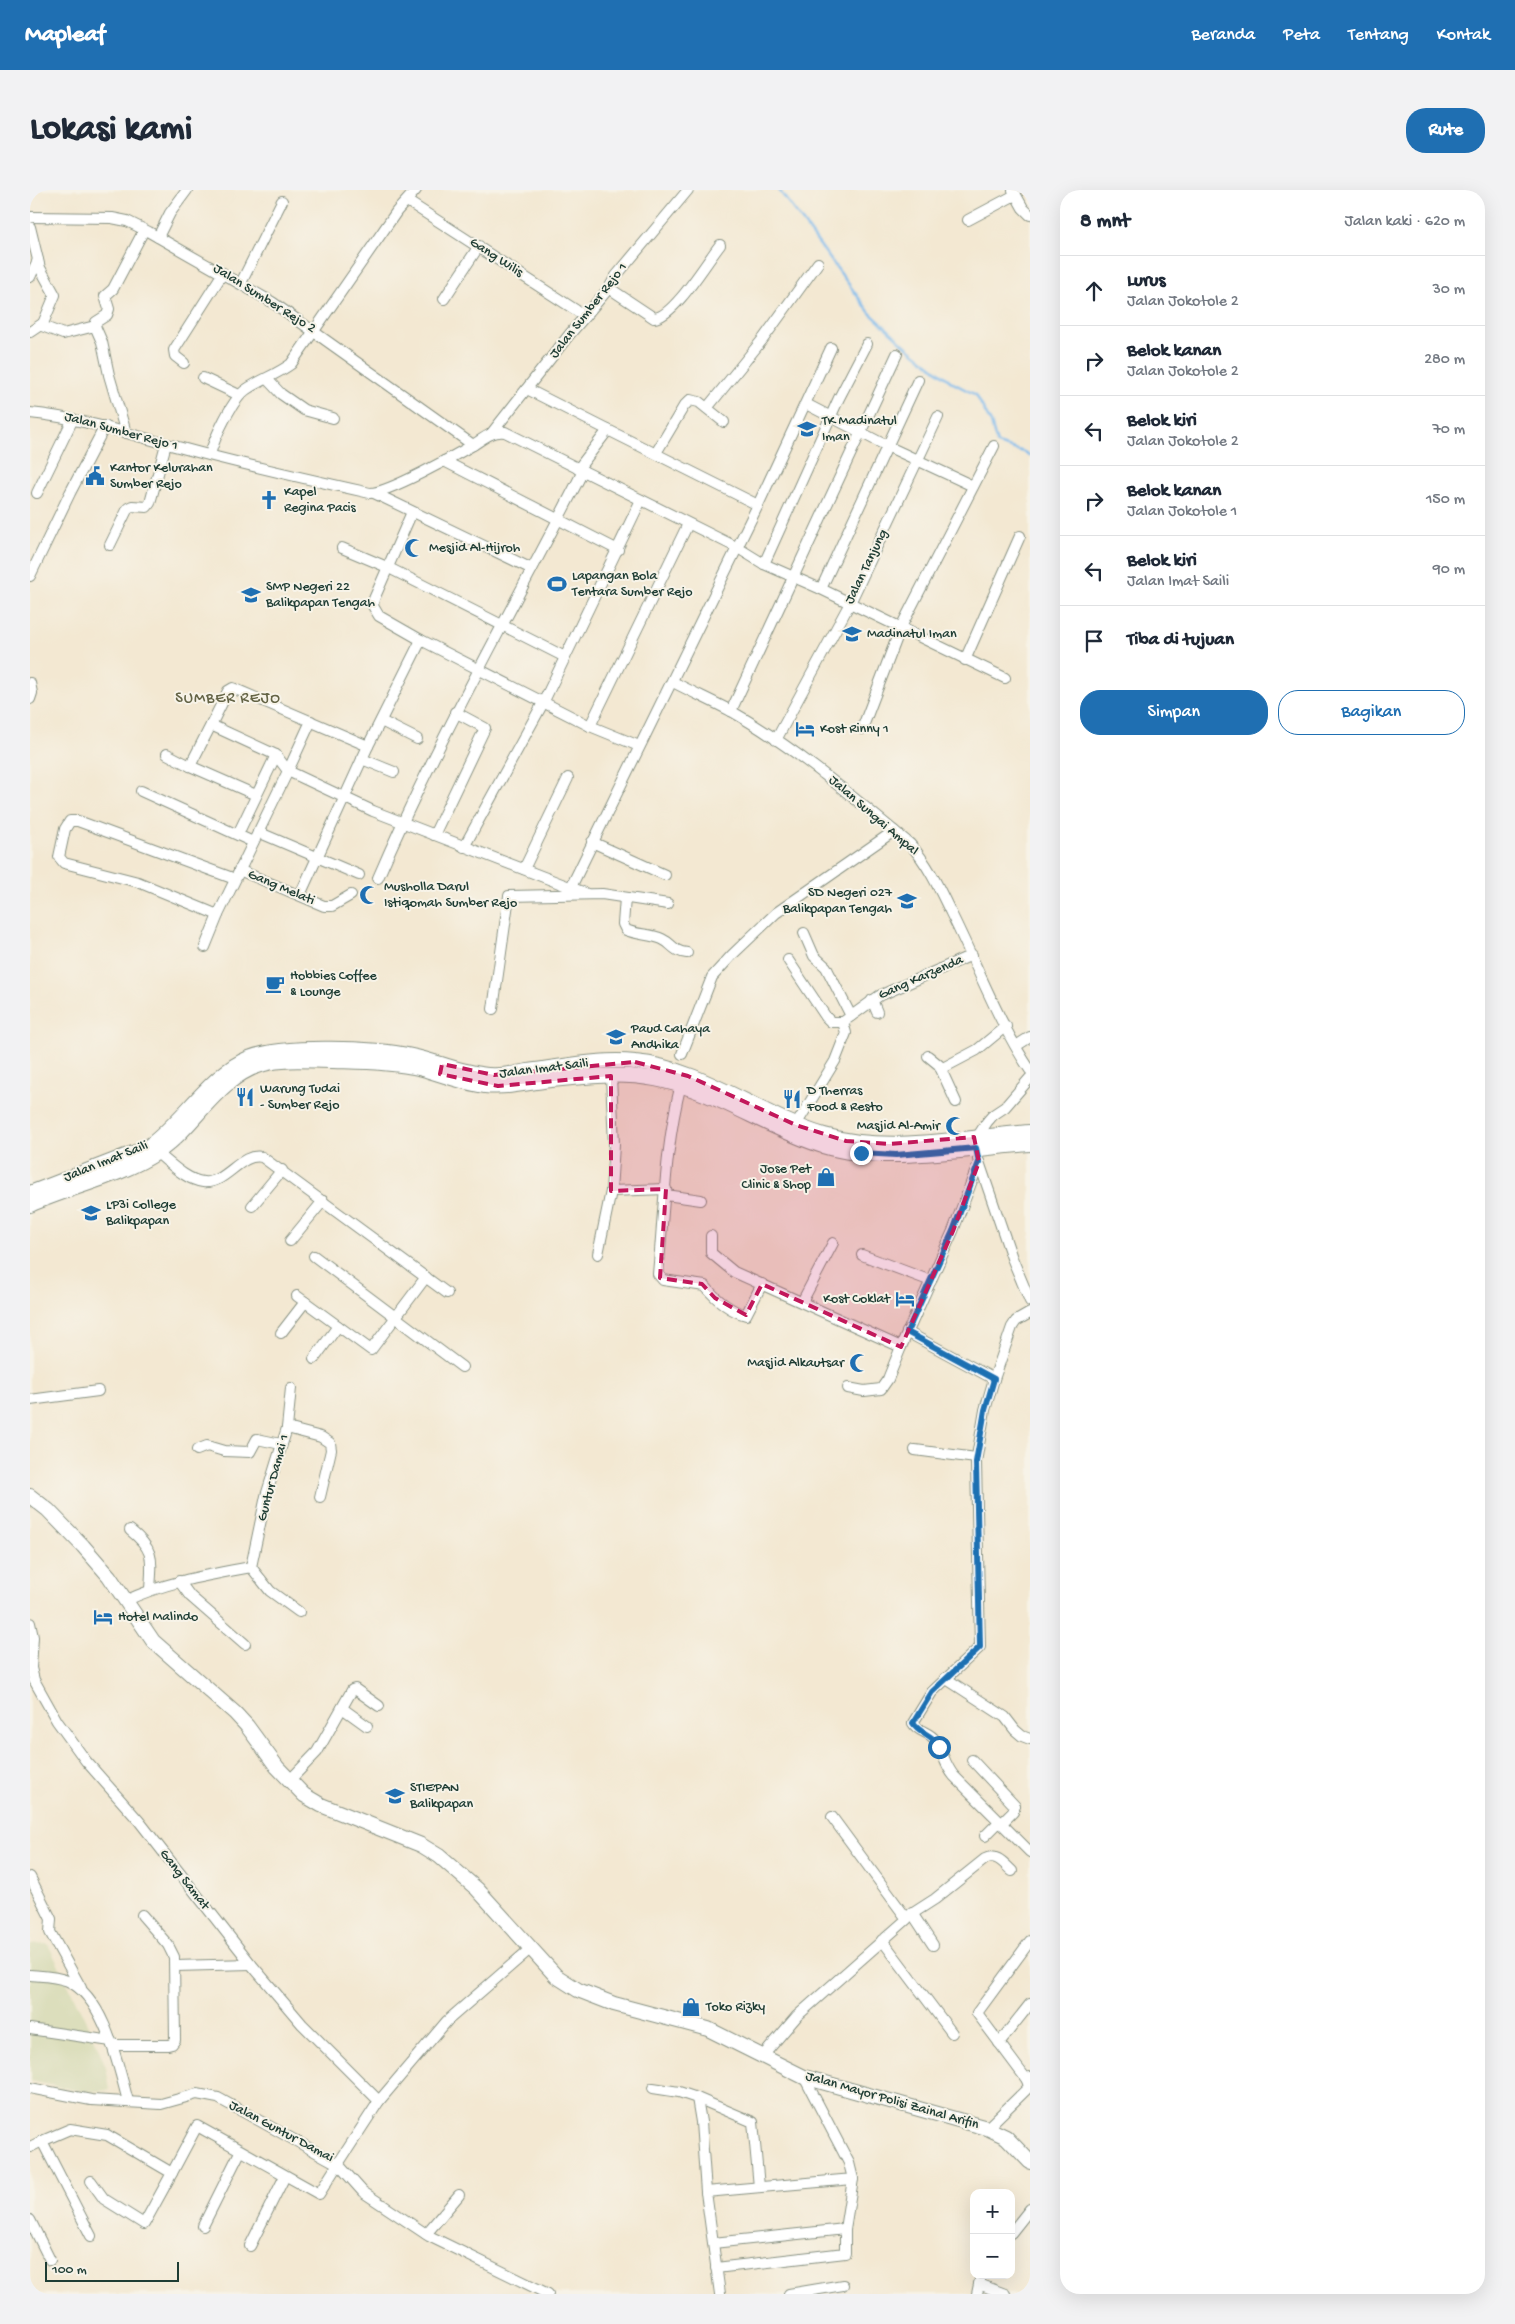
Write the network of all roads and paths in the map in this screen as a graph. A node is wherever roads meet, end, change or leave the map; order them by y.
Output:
1 (187, 190) edge
2 (416, 190) edge
3 (688, 190) edge
4 (1014, 192) edge
5 (282, 201) dead end
6 (407, 201) junction
7 (1030, 215) edge
8 (30, 217) edge
9 (968, 220) dead end
10 (30, 227) edge
11 (144, 230) junction
12 (158, 237) junction
13 (720, 245) dead end
14 (479, 246) junction
15 (38, 260) junction
16 (818, 263) dead end
17 (222, 273) junction
18 (30, 277) edge
19 (241, 284) junction
20 (609, 288) junction
21 (444, 298) dead end
22 (585, 316) junction
23 (42, 324) junction
24 (95, 326) junction
25 (314, 330) junction
26 (30, 332) edge
27 (867, 344) dead end
28 (831, 348) dead end
29 (897, 354) dead end
30 (184, 363) dead end
31 (203, 378) dead end
32 (267, 380) junction
33 (918, 380) dead end
34 (528, 389) junction
35 (239, 395) junction
36 (806, 404) junction
37 (707, 408) junction
38 (30, 413) edge
39 (830, 417) junction
40 (938, 417) dead end
41 (332, 418) dead end
42 (73, 419) junction
43 (724, 422) dead end
44 (105, 426) junction
45 (608, 430) junction
46 (126, 432) junction
47 (861, 433) junction
48 (491, 434) junction
49 (166, 444) junction
50 (473, 445) junction
51 (994, 446) dead end
52 (888, 447) junction
53 (656, 453) junction
54 (210, 455) junction
55 (444, 461) junction
56 (918, 461) junction
57 (581, 470) junction
58 (973, 486) junction
59 (374, 493) junction
60 (37, 494) dead end
61 (642, 500) junction
62 (758, 505) junction
63 (412, 512) junction
64 (558, 519) junction
65 (688, 524) junction
66 (1020, 536) dead end
67 (110, 545) dead end
68 (342, 548) dead end
69 (738, 548) junction
70 (618, 550) junction
71 (764, 564) junction
72 (387, 567) junction
73 (532, 569) junction
74 (30, 576) edge
75 (792, 577) junction
76 (821, 589) junction
77 (850, 603) junction
78 (502, 624) junction
79 (901, 627) junction
80 (420, 640) junction
81 (565, 657) junction
82 (965, 660) junction
83 (479, 669) junction
84 (1005, 678) dead end
85 (673, 682) junction
86 (30, 683) edge
87 (30, 699) edge
88 (543, 702) junction
89 (731, 711) junction
90 (455, 712) junction
91 (311, 721) junction
92 (380, 721) junction
93 (211, 725) junction
94 (590, 726) junction
95 (862, 729) dead end
96 (417, 739) dead end
97 (776, 740) junction
98 (368, 746) junction
99 (639, 746) junction
100 (167, 754) dead end
101 (276, 755) junction
102 (362, 759) junction
103 (190, 766) junction
104 (288, 772) junction
105 (394, 772) dead end
106 (568, 778) dead end
107 (141, 791) dead end
108 (256, 795) junction
109 (344, 797) junction
110 (402, 822) junction
111 (894, 831) junction
112 (258, 832) junction
113 (238, 834) junction
114 (434, 835) junction
115 (253, 842) junction
116 (592, 842) junction
117 (464, 847) junction
118 (318, 858) junction
119 (524, 869) junction
120 (237, 874) junction
121 (359, 875) dead end
122 (665, 875) dead end
123 (378, 878) dead end
124 (572, 887) junction
125 (585, 893) junction
126 (300, 895) junction
127 (350, 895) dead end
128 (625, 898) junction
129 (668, 904) dead end
130 (218, 915) junction
131 (804, 933) dead end
132 (204, 947) dead end
133 (687, 953) dead end
134 (972, 955) junction
135 (788, 960) dead end
136 (872, 1000) junction
137 (493, 1009) dead end
138 (877, 1012) dead end
139 (847, 1019) junction
140 (1006, 1026) junction
141 (1030, 1037) edge
142 (1016, 1046) junction
143 (682, 1054) dead end
144 (928, 1056) dead end
145 (441, 1069) junction
146 (941, 1069) junction
147 (1030, 1070) edge
148 (611, 1076) junction
149 (1030, 1078) edge
150 (681, 1084) junction
151 (956, 1102) dead end
152 (796, 1125) junction
153 (1030, 1132) edge
154 (1030, 1144) edge
155 (977, 1146) junction
156 (157, 1153) junction
157 (282, 1170) junction
158 (611, 1191) junction
159 (666, 1192) junction
160 (30, 1194) edge
161 (701, 1200) dead end
162 (323, 1201) junction
163 (30, 1205) edge
164 (252, 1206) dead end
165 (712, 1236) dead end
166 (290, 1241) dead end
167 (833, 1243) dead end
168 (598, 1254) dead end
169 (862, 1254) dead end
170 (314, 1256) dead end
171 (426, 1277) junction
172 (931, 1281) junction
173 (759, 1282) junction
174 (446, 1293) dead end
175 (1030, 1301) edge
176 (802, 1302) junction
177 (1030, 1313) edge
178 (396, 1317) junction
179 (338, 1326) junction
180 (907, 1332) junction
181 (282, 1333) dead end
182 (901, 1347) junction
183 (314, 1359) dead end
184 (462, 1367) dead end
185 (994, 1379) junction
186 (291, 1388) dead end
187 (848, 1388) dead end
188 (98, 1391) dead end
189 (30, 1400) edge
190 (287, 1428) junction
191 (281, 1444) junction
192 (196, 1450) dead end
193 (915, 1450) dead end
194 (976, 1458) junction
195 (30, 1496) edge
196 (320, 1497) dead end
197 (130, 1530) dead end
198 (251, 1567) junction
199 (179, 1581) junction
200 (150, 1589) junction
201 (125, 1601) junction
202 (299, 1612) dead end
203 (30, 1623) edge
204 (245, 1644) dead end
205 (945, 1678) junction
206 (379, 1706) dead end
207 (342, 1708) junction
208 (367, 1726) dead end
209 (1030, 1739) edge
210 (972, 1760) dead end
211 (290, 1780) junction
212 (832, 1817) dead end
213 (999, 1823) junction
214 (985, 1836) dead end
215 (1030, 1852) edge
216 (1012, 1871) dead end
217 (30, 1877) edge
218 (142, 1914) dead end
219 (910, 1915) junction
220 (882, 1940) junction
221 (1030, 1941) edge
222 (933, 1945) dead end
223 (530, 1949) junction
224 (251, 1964) junction
225 (175, 1966) junction
226 (30, 1975) edge
227 (83, 1993) junction
228 (1030, 2004) edge
229 (30, 2029) edge
230 (952, 2033) dead end
231 (111, 2043) junction
232 (999, 2043) junction
233 (762, 2057) junction
234 (804, 2077) junction
235 (1029, 2083) edge
236 (30, 2088) edge
237 (653, 2088) dead end
238 (697, 2098) junction
239 (379, 2100) junction
240 (128, 2101) junction
241 (987, 2128) junction
242 (42, 2141) junction
243 (30, 2147) edge
244 (240, 2152) junction
245 (1030, 2162) edge
246 (338, 2164) junction
247 (172, 2173) junction
248 (285, 2176) junction
249 (854, 2179) junction
250 (91, 2181) dead end
251 (760, 2188) junction
252 (706, 2192) junction
253 (459, 2196) dead end
254 (1030, 2209) edge
255 (30, 2220) edge
256 (203, 2226) dead end
257 (1015, 2228) edge
258 (845, 2229) junction
259 (426, 2234) junction
260 (91, 2236) dead end
261 (713, 2243) junction
262 (250, 2246) dead end
263 (50, 2260) dead end
264 (716, 2268) junction
265 (979, 2284) edge
266 (843, 2285) dead end
267 (548, 2294) edge
268 (720, 2294) edge
269 (789, 2294) edge
270 (1005, 2294) edge

1 - 12 street
2 - 6 street
3 - 20 street, Jalan Sumber Rejo 1
4 - 7 street
4 - 9 street
5 - 19 street
6 - 14 street, Gang Wilis
6 - 25 street
8 - 11 street, Jalan Sumber Rejo 2
10 - 15 street
11 - 12 street, Jalan Sumber Rejo 2
11 - 24 street
12 - 17 street, Jalan Sumber Rejo 2
13 - 20 street
14 - 21 street
14 - 22 street, Gang Wilis
15 - 18 street
15 - 23 street
16 - 37 street
17 - 19 street, Jalan Sumber Rejo 2
17 - 30 street
19 - 25 street, Jalan Sumber Rejo 2
20 - 22 street, Jalan Sumber Rejo 1
22 - 34 street, Jalan Sumber Rejo 1
23 - 24 street
23 - 26 street
24 - 46 street
25 - 32 street
25 - 50 street, Jalan Sumber Rejo 2
27 - 39 street
28 - 36 street
29 - 47 street
31 - 35 street
32 - 35 street
32 - 41 street
33 - 52 street
34 - 45 street
34 - 48 street, Jalan Sumber Rejo 1
35 - 54 street
36 - 39 street
36 - 62 street
37 - 43 street
37 - 53 street
38 - 42 street, Jalan Sumber Rejo 1
39 - 47 street
39 - 71 street
40 - 56 street, Jalan Tanjung
42 - 44 street, Jalan Sumber Rejo 1
42 - 60 street
44 - 46 street, Jalan Sumber Rejo 1
44 - 74 street
45 - 53 street
45 - 57 street
46 - 49 street, Jalan Sumber Rejo 1
47 - 52 street
47 - 75 street
48 - 50 street, Jalan Sumber Rejo 1
48 - 57 street
49 - 54 street, Jalan Sumber Rejo 1
49 - 67 street
50 - 55 street, Jalan Sumber Rejo 1
51 - 58 street
52 - 56 street
52 - 76 street
53 - 62 street
54 - 59 street, Jalan Sumber Rejo 1
55 - 59 street, Jalan Sumber Rejo 1
55 - 64 street
56 - 58 street
56 - 77 street, Jalan Tanjung
57 - 61 street
57 - 64 street
58 - 79 street
59 - 63 street
61 - 65 street
61 - 70 street
62 - 69 street
63 - 72 street
63 - 73 street
64 - 70 street
64 - 73 street
65 - 69 street
65 - 94 street
66 - 82 street
68 - 72 street
69 - 71 street
69 - 85 street
70 - 81 street
71 - 75 street
72 - 78 street
72 - 80 street
73 - 78 street
75 - 76 street
75 - 89 street
76 - 77 street
77 - 79 street
77 - 97 street, Jalan Tanjung
78 - 81 street
78 - 83 street
79 - 82 street
79 - 95 street
80 - 83 street
80 - 92 street
81 - 88 street
82 - 84 street
83 - 88 street
83 - 90 street
85 - 89 street, Jalan Sungai Ampal
85 - 99 street
86 - 87 street
88 - 94 street
88 - 117 street
89 - 97 street, Jalan Sungai Ampal
90 - 110 street
90 - 114 street
91 - 93 street
91 - 98 street
91 - 104 street
92 - 96 street
92 - 98 street
93 - 101 street
93 - 103 street
94 - 99 street
97 - 111 street, Jalan Sungai Ampal
98 - 102 street
99 - 116 street
100 - 103 street
101 - 104 street
101 - 108 street
102 - 105 street
102 - 109 street
103 - 108 street
104 - 109 street
104 - 112 street
106 - 119 street
107 - 113 street
108 - 113 street
109 - 110 street
109 - 118 street
110 - 114 street
110 - 123 street
111 - 134 street, Jalan Sungai Ampal
111 - 143 street
112 - 115 street
112 - 118 street
113 - 115 street
114 - 117 street
115 - 120 street
116 - 122 street
116 - 124 street
117 - 119 street
118 - 121 street
118 - 126 street
119 - 124 street
120 - 126 street, Gang Melati
120 - 130 street
120 - 130 street, Gang Melati
124 - 125 street
125 - 128 street
125 - 137 street
126 - 127 street, Gang Melati
128 - 129 street
128 - 133 street
130 - 132 street
131 - 139 street
134 - 136 street, Gang Karzenda
134 - 140 street, Jalan Sungai Ampal
135 - 139 street
136 - 138 street
136 - 139 street, Gang Karzenda
139 - 152 street
140 - 142 street, Jalan Sungai Ampal
140 - 146 street
141 - 142 street
142 - 147 street, Jalan Sungai Ampal
144 - 146 street
145 - 148 main road, Jalan Imat Saili
145 - 152 main road, Jalan Imat Saili
145 - 156 main road, Jalan Imat Saili
145 - 160 main road, Jalan Imat Saili
146 - 151 street
148 - 150 main road, Jalan Imat Saili
148 - 158 street
149 - 155 street
150 - 155 main road, Jalan Imat Saili
150 - 159 street
152 - 155 main road, Jalan Imat Saili
153 - 155 main road, Jalan Imat Saili
154 - 155 main road, Jalan Imat Saili
155 - 172 street
155 - 175 street
156 - 157 street
156 - 163 main road, Jalan Imat Saili
157 - 162 street
157 - 164 street
158 - 159 street
158 - 168 street
159 - 161 street
159 - 173 street
162 - 166 street
162 - 171 street
165 - 173 street
167 - 176 street
169 - 172 street
170 - 178 street
171 - 174 street
171 - 178 street
172 - 180 street
173 - 176 street
176 - 182 street
177 - 185 street
178 - 179 street
178 - 184 street
179 - 181 street
179 - 183 street
180 - 182 street
180 - 185 street
182 - 187 street
185 - 194 street
186 - 190 street, Guntur Damai 1
188 - 189 street
190 - 191 street, Guntur Damai 1
190 - 196 street
191 - 192 street
191 - 198 street, Guntur Damai 1
193 - 194 street
194 - 205 street
195 - 201 main road, Jalan Mayor Polisi Zainal Arifin
197 - 200 street
198 - 199 street
198 - 202 street
199 - 200 street
199 - 204 street
200 - 201 street
201 - 211 main road, Jalan Mayor Polisi Zainal Arifin
203 - 224 street, Gang Samat
205 - 209 street
205 - 213 street
206 - 207 street
207 - 208 street
207 - 211 street
210 - 213 street
211 - 223 main road, Jalan Mayor Polisi Zainal Arifin
212 - 219 street
213 - 214 street
213 - 215 street
216 - 219 street
217 - 227 street
218 - 225 street
219 - 220 street
219 - 222 street
220 - 230 street
220 - 233 street
221 - 232 street
223 - 233 main road, Jalan Mayor Polisi Zainal Arifin
223 - 239 street, Jalan Guntur Damai
224 - 225 street
224 - 239 street, Gang Samat
225 - 231 street
226 - 227 street
227 - 231 street
228 - 232 street
229 - 231 street
231 - 240 street
232 - 235 street
233 - 234 main road, Jalan Mayor Polisi Zainal Arifin
234 - 241 main road, Jalan Mayor Polisi Zainal Arifin
234 - 249 street
235 - 241 street
236 - 240 street, Jalan Guntur Damai
237 - 238 street
238 - 251 street
238 - 252 street
239 - 246 street, Jalan Guntur Damai
240 - 246 street, Jalan Guntur Damai
241 - 245 main road, Jalan Mayor Polisi Zainal Arifin
242 - 243 street
242 - 247 street
242 - 260 street
244 - 247 street
244 - 248 street
244 - 256 street
246 - 248 street
246 - 259 street
247 - 250 street
248 - 262 street
249 - 251 street
249 - 258 street
251 - 252 street
252 - 261 street
253 - 259 street
254 - 257 street
255 - 263 street
258 - 261 street
258 - 264 street
259 - 267 street
261 - 264 street
264 - 268 street
265 - 270 street
266 - 269 street

